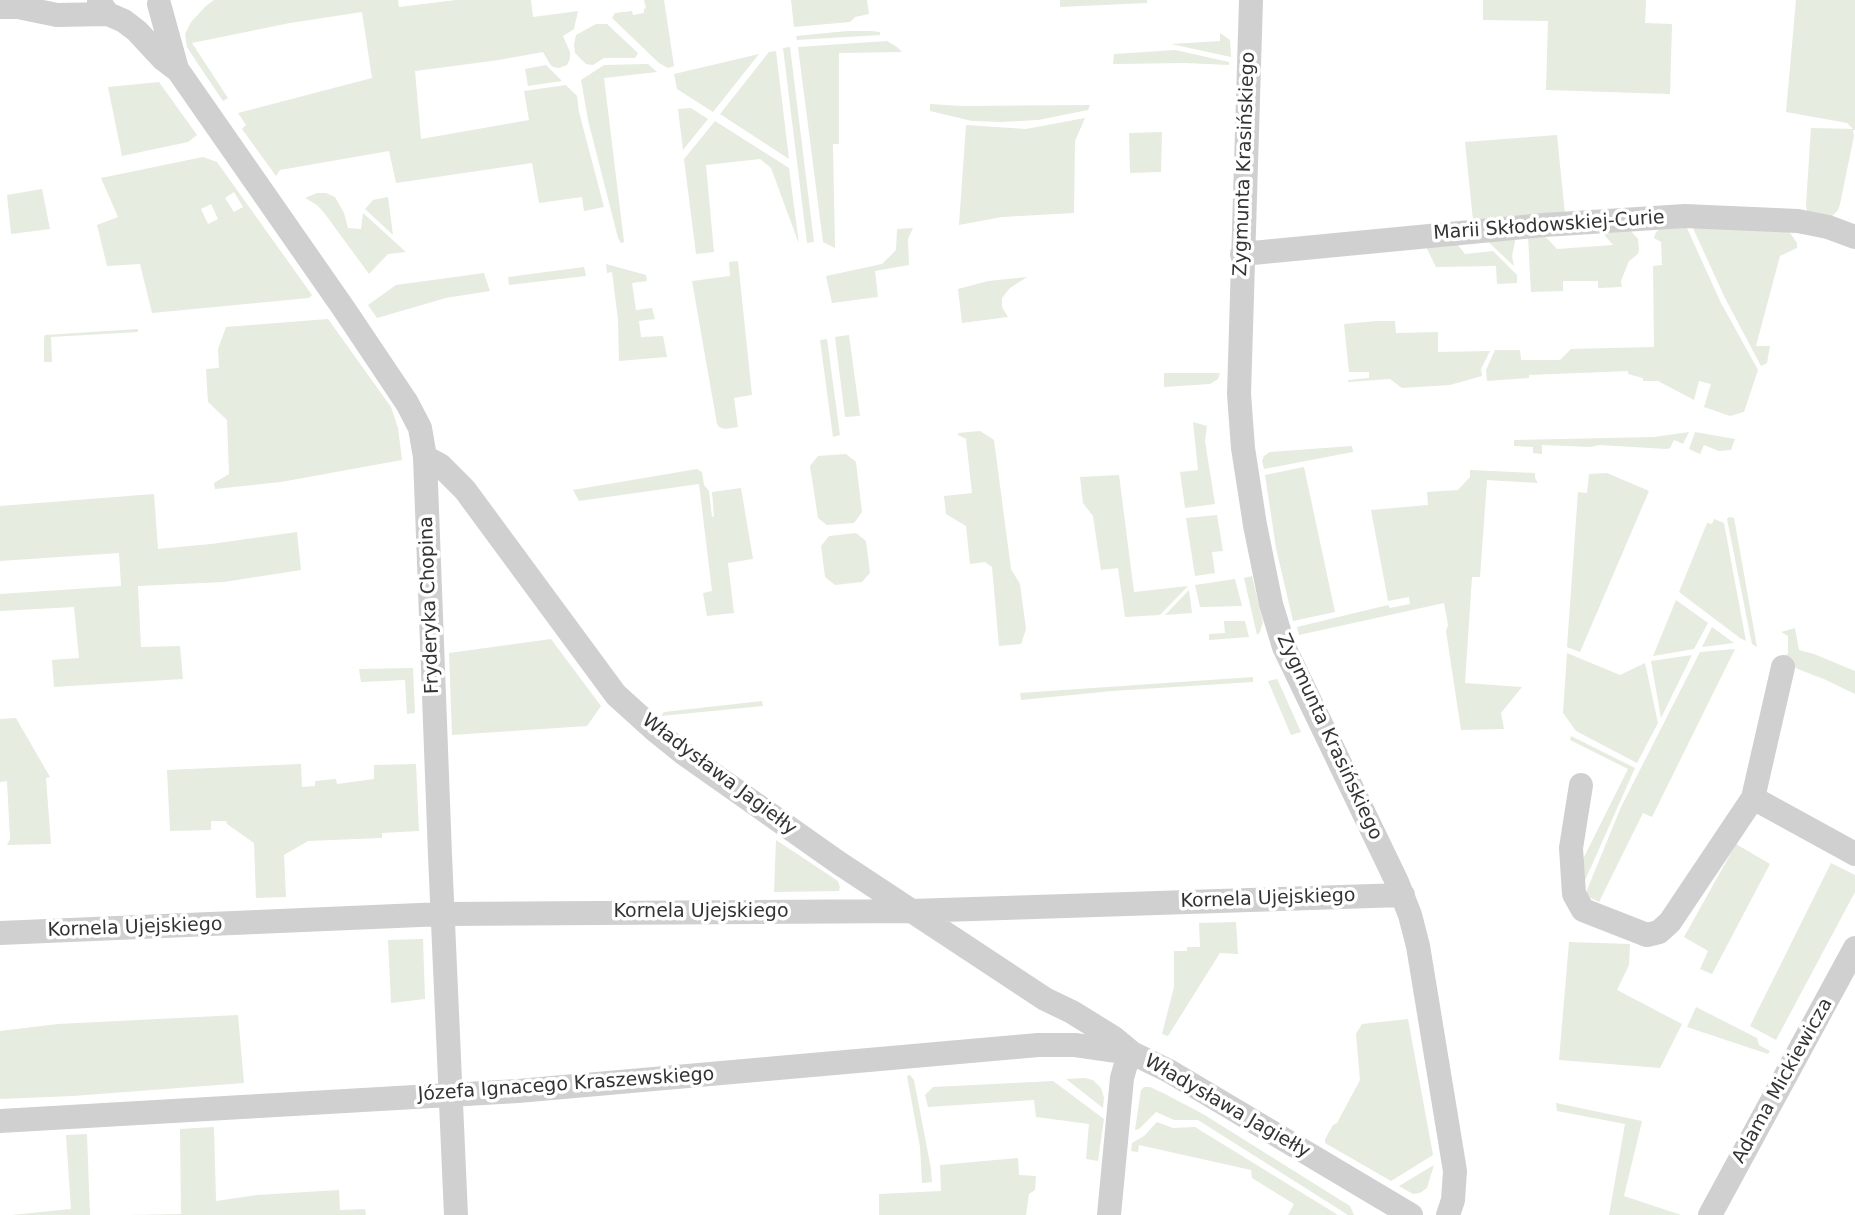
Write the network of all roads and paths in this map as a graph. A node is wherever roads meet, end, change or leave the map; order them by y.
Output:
1 (1251, 0) edge
2 (160, 2) edge
3 (17, 5) edge
4 (110, 11) edge
5 (177, 69) junction
6 (1855, 237) edge
7 (1242, 254) junction
8 (425, 457) junction
9 (1783, 667) dead end
10 (1581, 785) dead end
11 (1753, 797) junction
12 (1855, 854) edge
13 (1403, 895) junction
14 (912, 911) junction
15 (443, 914) junction
16 (0, 933) edge
17 (1855, 947) edge
18 (1045, 999) junction
19 (1075, 1045) junction
20 (1132, 1053) junction
21 (452, 1094) junction
22 (0, 1121) edge
23 (456, 1215) edge
24 (1109, 1215) edge
25 (1411, 1215) edge
26 (1448, 1215) edge
27 (1710, 1215) edge

1 - 7 street, Zygmunta Krasińskiego
2 - 4 street
2 - 5 street
3 - 4 street
4 - 5 street
5 - 8 street, Fryderyka Chopina
6 - 7 street, Marii Skłodowskiej-Curie
7 - 13 street, Zygmunta Krasińskiego
8 - 14 street, Władysława Jagiełły
8 - 15 street, Fryderyka Chopina
9 - 11 street
10 - 11 street
11 - 12 street
13 - 14 street, Kornela Ujejskiego
13 - 26 street, Zygmunta Krasińskiego
14 - 15 street, Kornela Ujejskiego
14 - 18 street, Władysława Jagiełły
15 - 16 street, Kornela Ujejskiego
15 - 21 street, Fryderyka Chopina
17 - 27 street, Adama Mickiewicza
18 - 19 street, Władysława Jagiełły
18 - 20 street, Władysława Jagiełły
19 - 20 street, Józefa Ignacego Kraszewskiego
19 - 21 street, Józefa Ignacego Kraszewskiego
20 - 24 street
20 - 25 street, Władysława Jagiełły
21 - 22 street, Józefa Ignacego Kraszewskiego
21 - 23 street, Fryderyka Chopina

